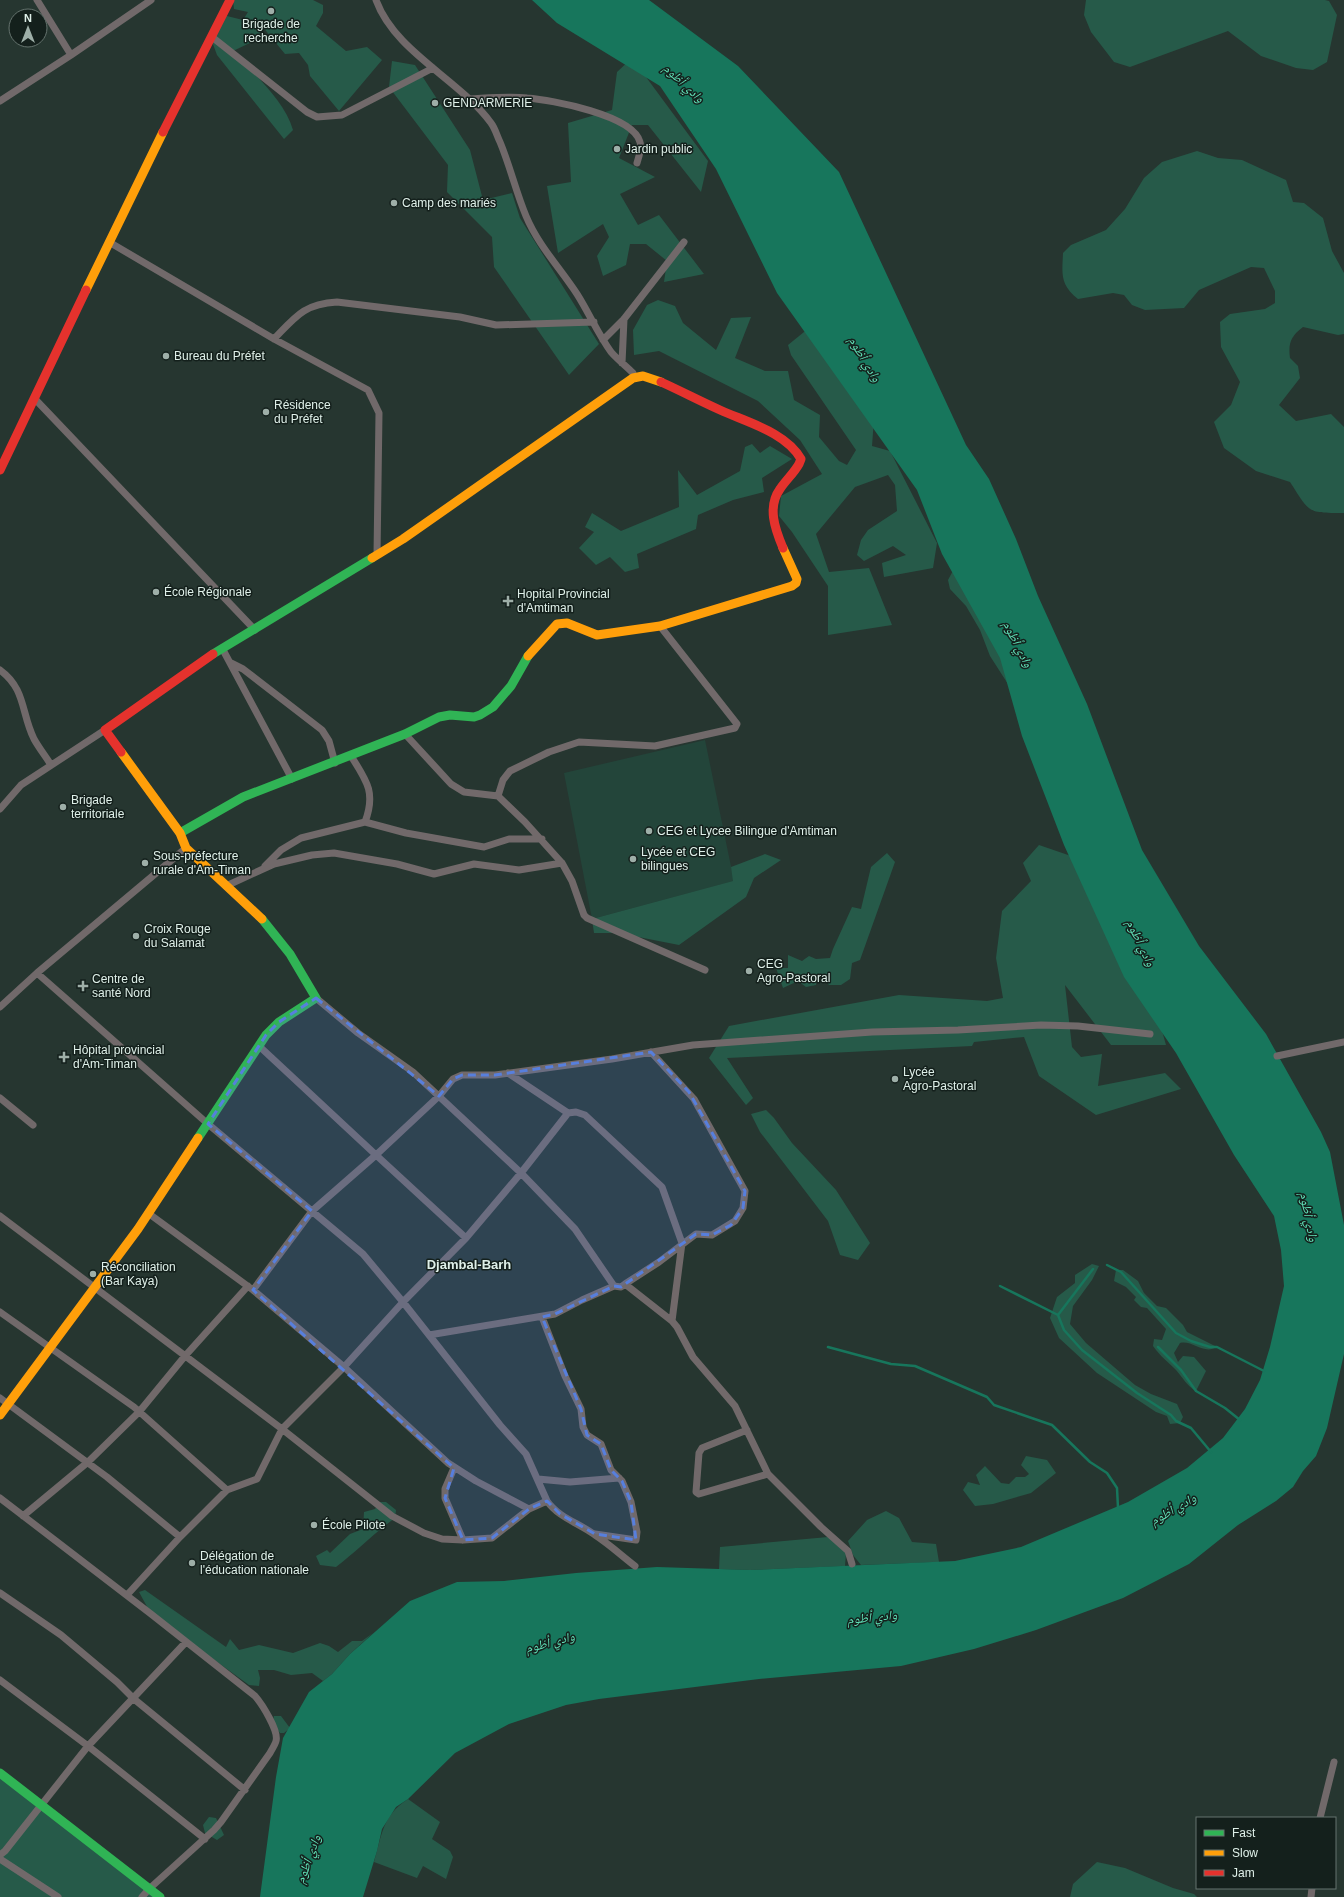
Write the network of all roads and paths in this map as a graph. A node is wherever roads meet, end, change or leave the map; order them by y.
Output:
1 (37, 0) edge
2 (150, 0) edge
3 (230, 0) edge
4 (376, 0) edge
5 (212, 37) junction
6 (71, 55) junction
7 (433, 68) junction
8 (470, 100) junction
9 (0, 101) edge
10 (637, 163) dead end
11 (109, 242) junction
12 (684, 242) dead end
13 (624, 319) junction
14 (594, 322) junction
15 (274, 339) junction
16 (603, 340) junction
17 (622, 363) junction
18 (633, 378) junction
19 (35, 399) junction
20 (0, 470) edge
21 (377, 555) junction
22 (660, 626) junction
23 (254, 630) junction
24 (222, 648) junction
25 (231, 663) junction
26 (0, 670) edge
27 (105, 730) junction
28 (404, 734) junction
29 (351, 756) junction
30 (335, 763) junction
31 (51, 765) junction
32 (292, 779) junction
33 (498, 796) junction
34 (0, 809) edge
35 (365, 822) junction
36 (180, 833) junction
37 (542, 839) junction
38 (186, 848) junction
39 (562, 863) junction
40 (262, 870) junction
41 (226, 886) junction
42 (705, 970) dead end
43 (37, 973) junction
44 (316, 998) junction
45 (0, 1007) edge
46 (1150, 1034) dead end
47 (1344, 1042) edge
48 (259, 1046) junction
49 (651, 1052) junction
50 (1278, 1056) dead end
51 (508, 1073) junction
52 (439, 1096) junction
53 (0, 1098) edge
54 (568, 1113) junction
55 (208, 1124) junction
56 (33, 1125) dead end
57 (376, 1155) junction
58 (521, 1173) junction
59 (312, 1211) junction
60 (148, 1213) junction
61 (0, 1216) edge
62 (466, 1238) junction
63 (682, 1244) junction
64 (625, 1284) junction
65 (614, 1286) junction
66 (94, 1287) junction
67 (250, 1288) junction
68 (403, 1302) junction
69 (0, 1312) edge
70 (542, 1317) junction
71 (672, 1321) junction
72 (429, 1335) junction
73 (50, 1348) junction
74 (185, 1356) junction
75 (344, 1368) junction
76 (0, 1398) edge
77 (8, 1404) junction
78 (139, 1412) junction
79 (0, 1415) edge
80 (282, 1429) junction
81 (747, 1430) junction
82 (88, 1462) junction
83 (454, 1468) junction
84 (768, 1474) junction
85 (620, 1478) junction
86 (538, 1480) junction
87 (227, 1490) junction
88 (0, 1498) edge
89 (547, 1501) junction
90 (529, 1509) junction
91 (23, 1516) junction
92 (595, 1534) junction
93 (180, 1537) junction
94 (463, 1540) junction
95 (852, 1564) dead end
96 (635, 1566) dead end
97 (0, 1593) edge
98 (127, 1595) junction
99 (186, 1642) junction
100 (0, 1680) edge
101 (134, 1699) junction
102 (88, 1746) junction
103 (1334, 1762) dead end
104 (0, 1773) edge
105 (245, 1790) junction
106 (41, 1804) junction
107 (1320, 1817) edge
108 (205, 1839) junction
109 (0, 1855) edge
110 (0, 1859) edge
111 (149, 1888) junction
112 (58, 1897) edge
113 (142, 1897) edge
114 (160, 1897) edge

1 - 6 street
2 - 6 street
3 - 5 street
4 - 7 street
5 - 7 street
5 - 11 street
6 - 9 street
7 - 8 street
8 - 10 street
8 - 14 street
11 - 15 street
11 - 19 street
12 - 13 street
13 - 16 street
13 - 17 street
14 - 15 street
14 - 16 street
15 - 21 street
16 - 17 street
17 - 18 street
18 - 21 street
18 - 22 street
19 - 20 street
19 - 23 street
21 - 23 street
22 - 28 street
22 - 33 street
23 - 24 street
24 - 25 street
24 - 27 street
25 - 30 street
25 - 32 street
26 - 31 street
27 - 31 street
27 - 36 street
28 - 29 street
28 - 33 street
29 - 30 street
29 - 35 street
30 - 32 street
31 - 34 street
32 - 36 street
33 - 37 street
35 - 37 street
35 - 40 street
36 - 38 street
37 - 39 street
38 - 41 street
38 - 43 street
39 - 40 street
39 - 42 street
40 - 41 street
41 - 44 street
43 - 45 street
43 - 55 street
44 - 48 street
44 - 52 street
46 - 49 street
47 - 50 street
48 - 55 street
48 - 57 street
49 - 51 street
49 - 63 street
51 - 52 street
51 - 54 street
52 - 57 street
52 - 58 street
53 - 56 street
54 - 58 street
54 - 63 street
55 - 59 street
55 - 60 street
57 - 59 street
57 - 62 street
58 - 62 street
58 - 65 street
59 - 67 street
59 - 68 street
60 - 66 street
60 - 67 street
61 - 66 street
62 - 68 street
63 - 64 street
63 - 71 street
64 - 65 street
64 - 71 street
65 - 70 street
66 - 73 street
66 - 74 street
67 - 74 street
67 - 75 street
68 - 72 street
68 - 75 street
69 - 73 street
70 - 72 street
70 - 85 street
71 - 81 street
72 - 86 street
73 - 77 street
73 - 78 street
74 - 78 street
74 - 80 street
75 - 80 street
75 - 83 street
76 - 77 street
77 - 79 street
77 - 82 street
78 - 82 street
78 - 87 street
80 - 87 street
80 - 94 street
81 - 84 street
81 - 84 street
82 - 91 street
82 - 93 street
83 - 90 street
83 - 94 street
84 - 95 street
85 - 86 street
85 - 92 street
86 - 89 street
87 - 93 street
88 - 91 street
89 - 90 street
89 - 92 street
90 - 94 street
91 - 98 street
92 - 96 street
93 - 98 street
97 - 101 street
98 - 99 street
99 - 101 street
99 - 105 street
100 - 102 street
101 - 102 street
101 - 105 street
102 - 106 street
102 - 108 street
103 - 107 street
104 - 106 street
105 - 108 street
106 - 109 street
106 - 111 street
108 - 111 street
110 - 112 street
111 - 113 street
111 - 114 street

